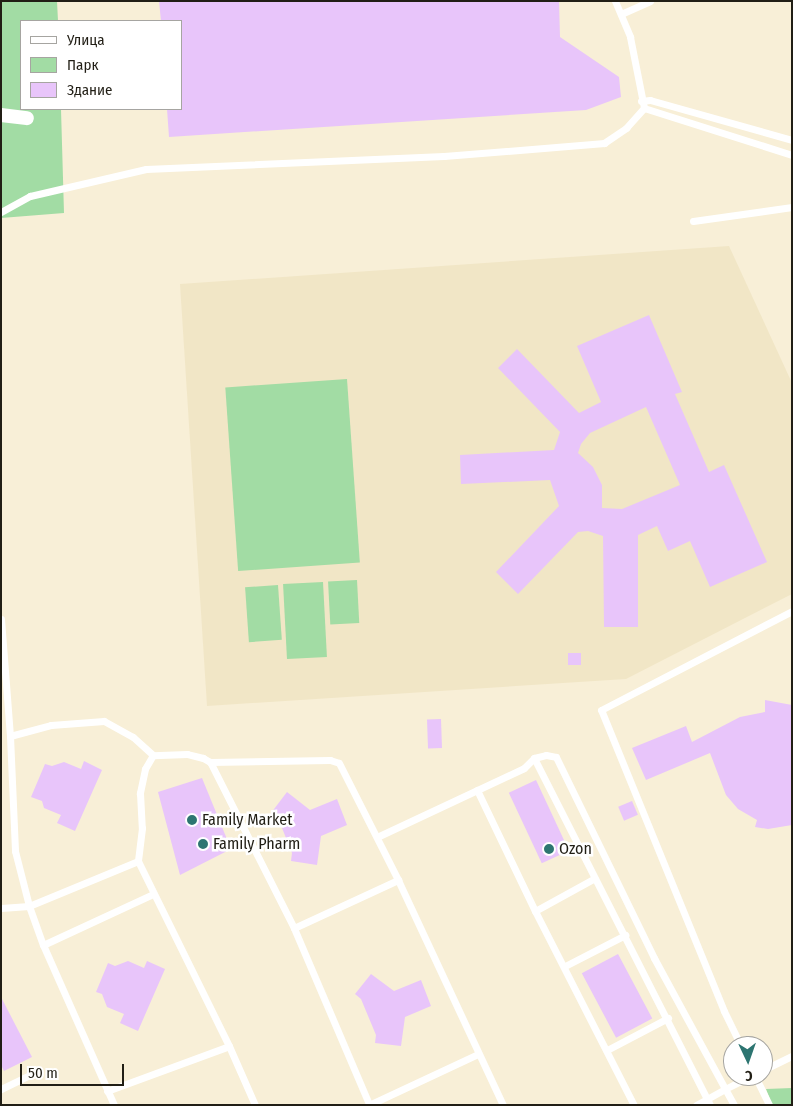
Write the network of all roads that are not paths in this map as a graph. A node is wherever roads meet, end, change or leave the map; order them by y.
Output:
1 (616, 1) edge
2 (650, 1) edge
3 (621, 14) junction
4 (643, 104) junction
5 (1, 115) edge
6 (27, 118) dead end
7 (792, 140) edge
8 (792, 155) edge
9 (792, 207) edge
10 (1, 212) edge
11 (693, 221) dead end
12 (792, 612) edge
13 (1, 619) edge
14 (10, 736) junction
15 (153, 755) junction
16 (534, 758) junction
17 (210, 762) junction
18 (477, 790) junction
19 (377, 837) junction
20 (138, 861) junction
21 (595, 878) junction
22 (398, 880) junction
23 (153, 894) junction
24 (29, 906) junction
25 (1, 908) edge
26 (535, 911) junction
27 (294, 928) junction
28 (625, 935) junction
29 (42, 945) junction
30 (565, 966) junction
31 (668, 1018) junction
32 (736, 1036) edge
33 (229, 1046) junction
34 (607, 1050) junction
35 (478, 1054) junction
36 (792, 1056) edge
37 (773, 1065) edge
38 (28, 1076) dead end
39 (732, 1086) edge
40 (760, 1086) edge
41 (1, 1089) edge
42 (726, 1089) junction
43 (107, 1092) junction
44 (709, 1102) edge
45 (369, 1104) edge
46 (114, 1105) edge
47 (255, 1105) edge
48 (503, 1105) edge
49 (634, 1105) edge
50 (696, 1105) edge
51 (734, 1105) edge
52 (769, 1105) edge

1 - 3 lane
2 - 3 lane
3 - 4 lane
4 - 7 lane
4 - 8 lane
4 - 10 lane
5 - 6 street
9 - 11 lane
12 - 32 lane
13 - 14 lane
14 - 15 lane
14 - 24 lane
15 - 17 lane
15 - 20 lane
16 - 18 lane
16 - 21 lane
16 - 42 lane
17 - 19 lane
17 - 27 lane
18 - 19 lane
18 - 26 lane
19 - 22 lane
20 - 23 lane
20 - 24 lane
21 - 26 lane
21 - 28 lane
22 - 27 lane
22 - 35 lane
23 - 29 lane
23 - 33 lane
24 - 25 lane
24 - 29 lane
26 - 30 lane
27 - 45 lane
28 - 30 lane
28 - 31 lane
29 - 43 lane
30 - 34 lane
31 - 34 lane
31 - 44 lane
33 - 43 lane
33 - 47 lane
34 - 49 lane
35 - 45 lane
35 - 48 lane
36 - 37 lane
38 - 41 lane
39 - 42 lane
40 - 52 lane
42 - 44 lane
42 - 51 lane
43 - 46 lane
44 - 50 lane

